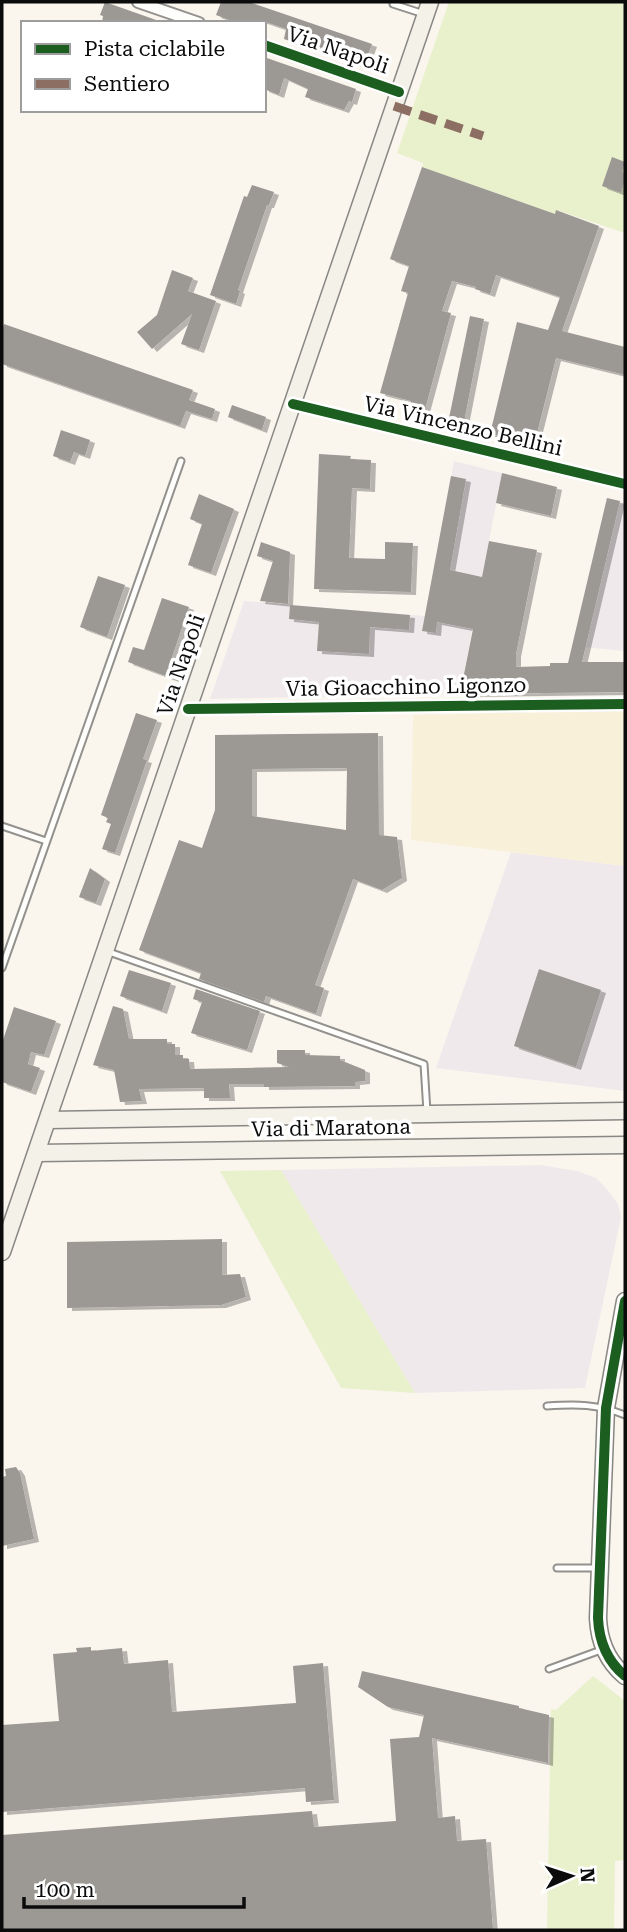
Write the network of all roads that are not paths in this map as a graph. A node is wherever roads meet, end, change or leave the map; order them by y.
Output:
1 (138, 2) edge
2 (393, 2) edge
3 (428, 8) edge
4 (193, 21) edge
5 (266, 46) edge
6 (399, 92) junction
7 (293, 404) junction
8 (181, 461) dead end
9 (625, 484) edge
10 (625, 704) edge
11 (188, 709) junction
12 (2, 826) edge
13 (46, 841) junction
14 (106, 951) junction
15 (2, 968) edge
16 (625, 1111) edge
17 (428, 1115) junction
18 (48, 1120) junction
19 (625, 1145) edge
20 (37, 1153) junction
21 (2, 1252) edge
22 (625, 1301) edge
23 (547, 1406) dead end
24 (606, 1408) junction
25 (625, 1415) edge
26 (600, 1567) junction
27 (557, 1568) dead end
28 (604, 1649) junction
29 (549, 1669) dead end
30 (625, 1676) edge

1 - 4 street
2 - 3 lane
3 - 6 main road, Via Napoli
5 - 6 street, Via Napoli
6 - 7 main road, Via Napoli
7 - 9 street, Via Vincenzo Bellini
7 - 11 main road, Via Napoli
8 - 13 lane
10 - 11 street, Via Gioacchino Ligonzo
11 - 14 main road, Via Napoli
12 - 13 lane
13 - 15 lane
14 - 17 lane
14 - 18 main road, Via Napoli
16 - 17 main road, Via di Maratona
17 - 18 main road, Via di Maratona
18 - 20 main road, Via Napoli
19 - 20 main road, Via di Maratona
20 - 21 main road, Via Napoli
22 - 24 main road
23 - 24 lane
24 - 25 lane
24 - 26 main road
26 - 27 lane
26 - 28 main road
28 - 29 lane
28 - 30 main road

